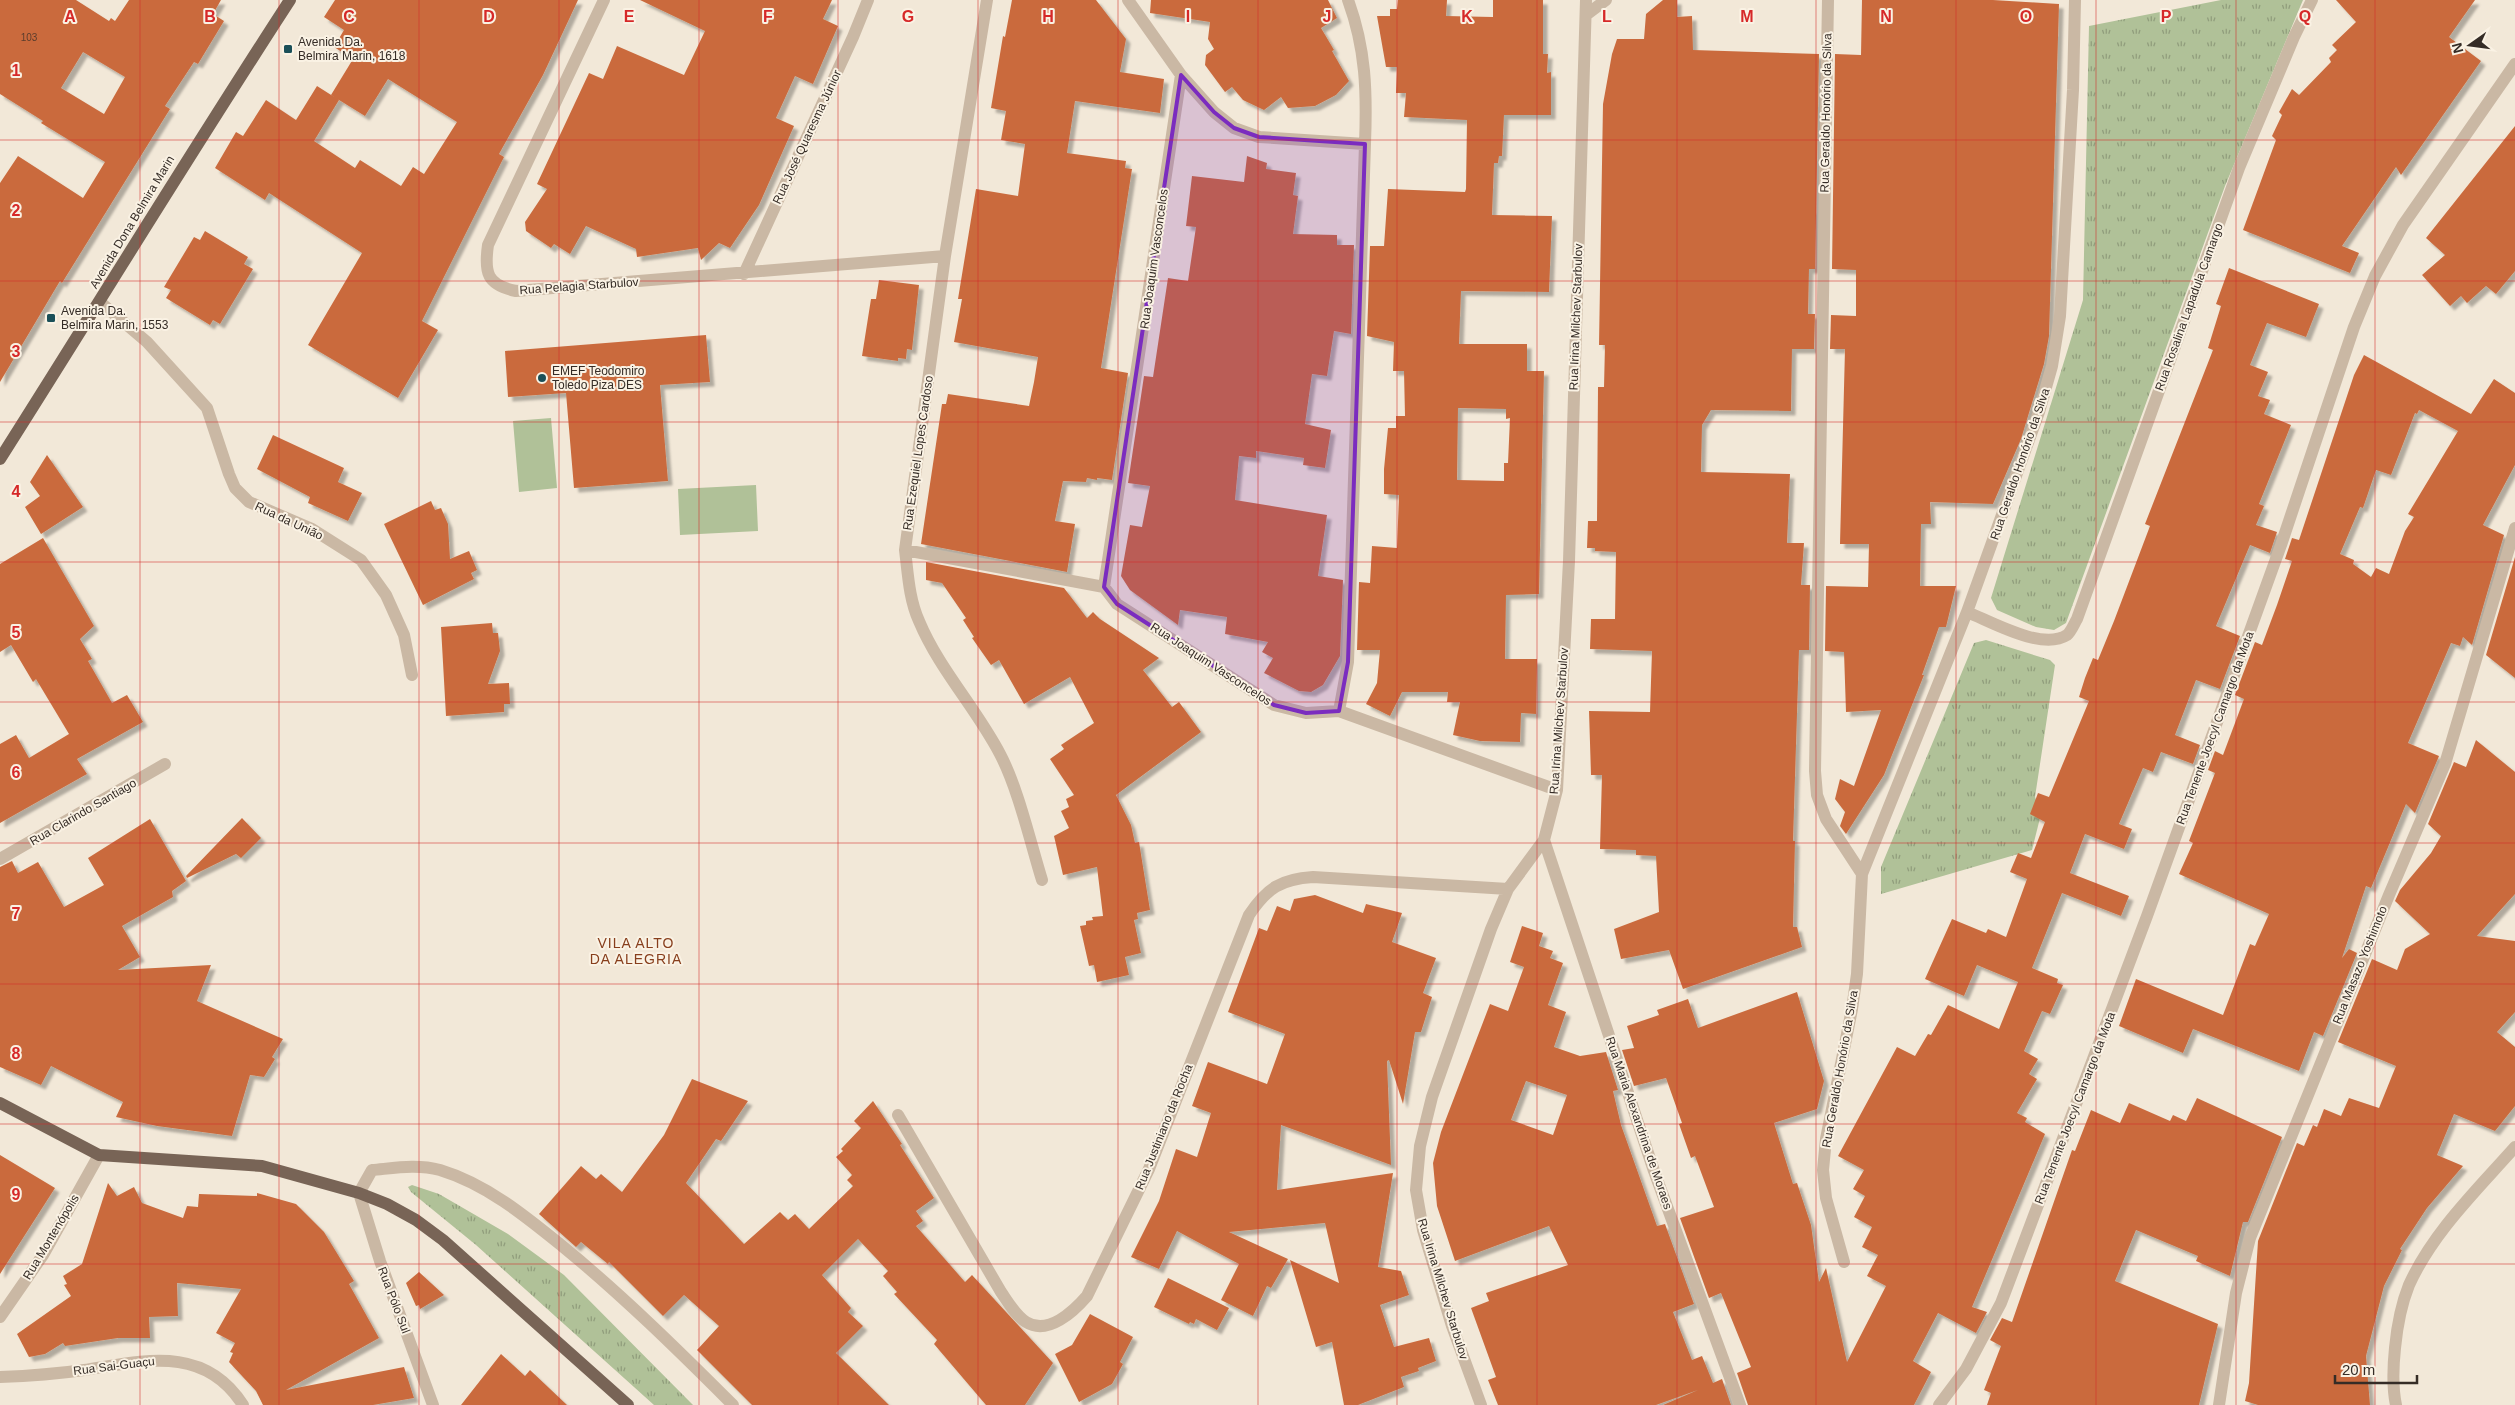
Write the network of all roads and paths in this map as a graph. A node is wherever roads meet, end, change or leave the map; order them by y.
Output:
1 (290, 0) edge
2 (604, 0) edge
3 (868, 0) edge
4 (987, 0) edge
5 (1128, 0) edge
6 (1348, 0) edge
7 (1586, 0) edge
8 (1606, 0) edge
9 (1828, 0) edge
10 (2075, 0) edge
11 (2312, 0) edge
12 (1586, 15) junction
13 (2515, 64) edge
14 (1181, 75) junction
15 (1365, 144) junction
16 (945, 256) junction
17 (744, 274) junction
18 (100, 302) junction
19 (0, 459) edge
20 (2515, 528) edge
21 (905, 550) junction
22 (1104, 587) junction
23 (1967, 612) junction
24 (412, 675) dead end
25 (1339, 711) junction
26 (165, 764) dead end
27 (1556, 790) junction
28 (1544, 840) junction
29 (0, 858) edge
30 (1862, 874) junction
31 (1042, 880) dead end
32 (1508, 889) junction
33 (0, 1103) edge
34 (898, 1115) dead end
35 (2515, 1147) edge
36 (99, 1154) junction
37 (358, 1193) junction
38 (1844, 1262) dead end
39 (0, 1317) edge
40 (0, 1377) edge
41 (243, 1405) edge
42 (433, 1405) edge
43 (628, 1405) edge
44 (732, 1405) edge
45 (1481, 1405) edge
46 (1740, 1405) edge
47 (1939, 1405) edge
48 (2219, 1405) edge
49 (2396, 1405) edge

1 - 18 main road, Avenida Dona Belmira Marin
2 - 17 street, Rua Pelagia Starbulov
3 - 17 street, Rua José Quaresma Júnior
4 - 16 street, Rua Ezequiel Lopes Cardoso
5 - 14 street
6 - 15 street
7 - 12 street, Rua Irina Milchev Starbulov
8 - 12 street
9 - 30 street, Rua Geraldo Honório da Silva
10 - 23 street, Rua Geraldo Honório da Silva
11 - 23 street, Rua Rosalina Lapadula Camargo
12 - 27 street, Rua Irina Milchev Starbulov
13 - 47 street, Rua Tenente Joecyl Camargo da Mota
14 - 15 street
14 - 22 street, Rua Joaquim Vasconcelos
15 - 25 street
16 - 17 street, Rua Pelagia Starbulov
16 - 21 street, Rua Ezequiel Lopes Cardoso
18 - 19 main road, Avenida Dona Belmira Marin
18 - 24 street, Rua da União
20 - 48 street, Rua Masazo Yoshimoto
21 - 22 street
21 - 31 street, Rua Ezequiel Lopes Cardoso
22 - 25 street, Rua Joaquim Vasconcelos
23 - 30 street, Rua Geraldo Honório da Silva
25 - 27 street
26 - 29 street, Rua Clarindo Santiago
27 - 28 street, Rua Irina Milchev Starbulov
28 - 32 street, Rua Irina Milchev Starbulov
28 - 46 street, Rua Maria Alexandrina de Moraes
30 - 38 street, Rua Geraldo Honório da Silva
32 - 34 street, Rua Justiniano da Rocha
32 - 45 street, Rua Irina Milchev Starbulov
33 - 36 main road
35 - 49 street
36 - 37 main road
36 - 39 street, Rua Montenópolis
37 - 42 street, Rua Pólo Sul
37 - 43 main road
37 - 44 street
40 - 41 street, Rua Sai-Guaçu

